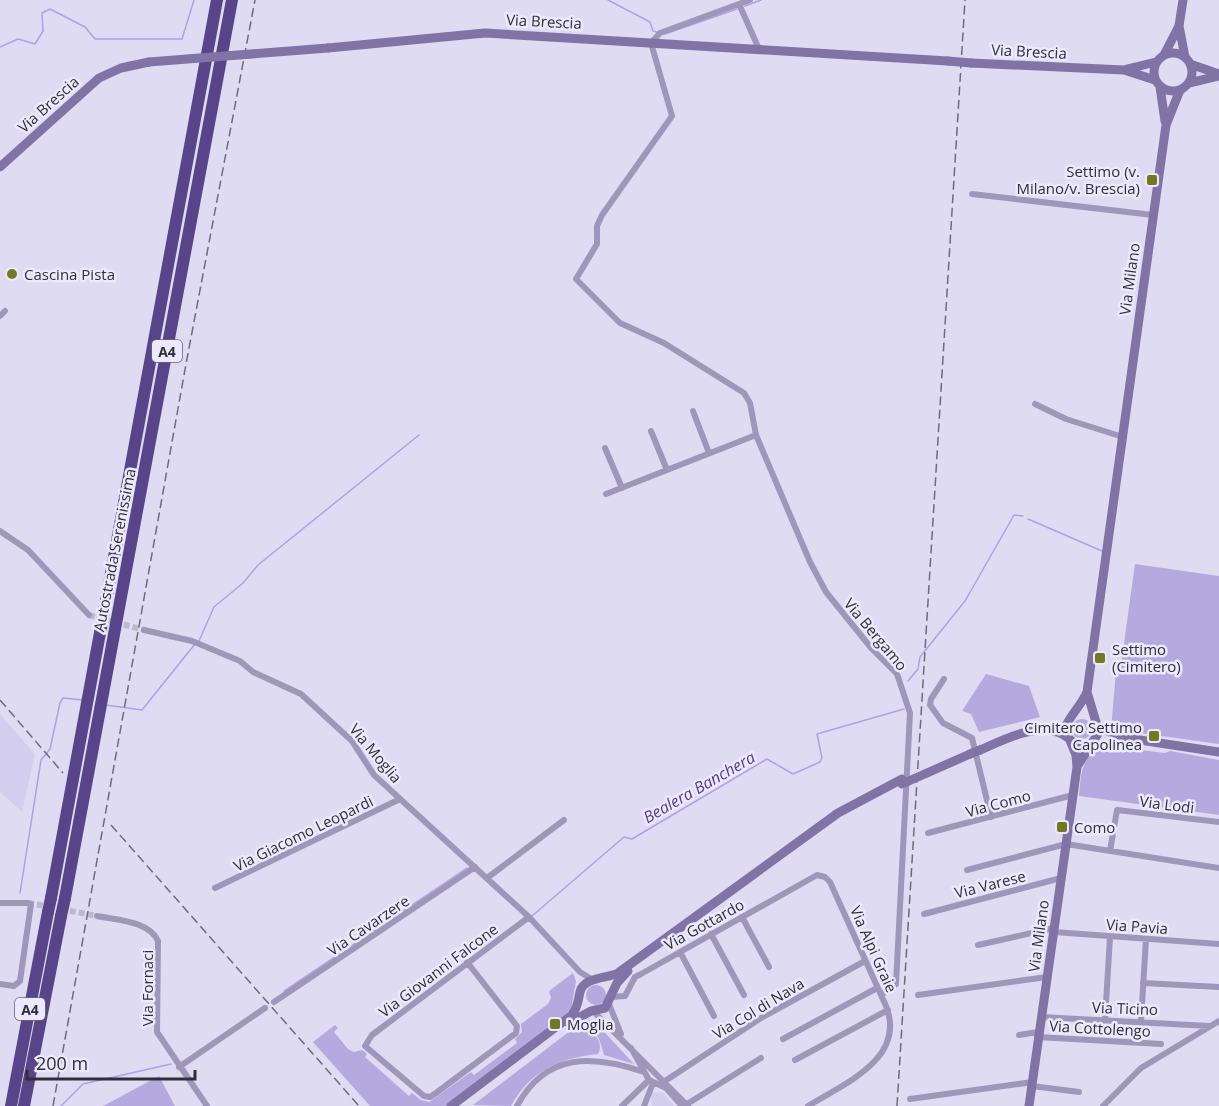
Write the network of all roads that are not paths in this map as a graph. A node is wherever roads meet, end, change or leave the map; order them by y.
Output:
1 (217, 0) edge
2 (232, 0) edge
3 (750, 0) edge
4 (1183, 0) edge
5 (739, 4) junction
6 (1179, 26) junction
7 (651, 42) junction
8 (759, 49) junction
9 (1164, 55) junction
10 (1188, 61) junction
11 (1156, 62) junction
12 (1124, 70) junction
13 (1219, 75) edge
14 (1189, 83) junction
15 (1158, 84) junction
16 (1180, 90) junction
17 (1166, 125) junction
18 (0, 167) edge
19 (972, 194) dead end
20 (1153, 215) junction
21 (6, 310) dead end
22 (0, 316) edge
23 (1035, 404) dead end
24 (693, 411) dead end
25 (651, 431) dead end
26 (756, 435) junction
27 (1123, 438) junction
28 (605, 448) dead end
29 (709, 453) junction
30 (667, 470) junction
31 (622, 488) junction
32 (606, 494) dead end
33 (0, 531) edge
34 (89, 615) tunnel mouth
35 (144, 630) tunnel mouth
36 (944, 679) dead end
37 (1087, 692) junction
38 (1076, 714) junction
39 (1092, 716) junction
40 (1068, 721) junction
41 (1099, 727) junction
42 (1120, 737) junction
43 (1070, 741) junction
44 (1092, 743) junction
45 (980, 748) junction
46 (1219, 752) edge
47 (1077, 767) junction
48 (902, 781) junction
49 (1073, 795) junction
50 (401, 800) junction
51 (991, 817) junction
52 (564, 820) dead end
53 (1219, 822) edge
54 (928, 833) dead end
55 (1066, 844) junction
56 (1110, 851) junction
57 (475, 867) junction
58 (1219, 868) edge
59 (967, 870) dead end
60 (818, 875) joint
61 (487, 878) junction
62 (1061, 879) junction
63 (215, 888) dead end
64 (0, 903) edge
65 (924, 914) dead end
66 (97, 916) tunnel mouth
67 (529, 917) junction
68 (742, 917) junction
69 (1054, 930) junction
70 (711, 934) junction
71 (1110, 937) junction
72 (1146, 939) junction
73 (1219, 944) edge
74 (978, 945) dead end
75 (680, 952) junction
76 (865, 961) junction
77 (467, 962) junction
78 (769, 967) dead end
79 (580, 972) junction
80 (1047, 977) junction
81 (596, 980) junction
82 (1143, 983) junction
83 (0, 984) edge
84 (1219, 987) edge
85 (878, 988) junction
86 (581, 990) junction
87 (881, 994) junction
88 (744, 995) dead end
89 (918, 995) dead end
90 (33, 998) junction
91 (610, 998) junction
92 (580, 1000) junction
93 (274, 1002) dead end
94 (266, 1008) dead end
95 (888, 1010) junction
96 (592, 1011) junction
97 (714, 1016) dead end
98 (1041, 1017) junction
99 (1105, 1020) junction
100 (1141, 1021) junction
101 (1219, 1021) edge
102 (1209, 1026) junction
103 (1019, 1035) dead end
104 (1038, 1035) junction
105 (623, 1038) junction
106 (783, 1040) dead end
107 (1161, 1044) dead end
108 (630, 1045) junction
109 (761, 1058) dead end
110 (795, 1060) dead end
111 (179, 1066) junction
112 (644, 1071) junction
113 (651, 1081) junction
114 (665, 1081) junction
115 (1032, 1084) junction
116 (1079, 1092) dead end
117 (910, 1099) dead end
118 (686, 1105) edge
119 (6, 1106) edge
120 (11, 1106) edge
121 (24, 1106) edge
122 (207, 1106) edge
123 (451, 1106) edge
124 (459, 1106) edge
125 (517, 1106) edge
126 (622, 1106) edge
127 (644, 1106) edge
128 (808, 1106) edge
129 (1029, 1106) edge
130 (1103, 1106) edge

1 - 90 highway, Autostrada Serenissima / A4, bridge
2 - 121 highway, Autostrada Serenissima / A4, bridge
3 - 5 street
4 - 6 main road
5 - 7 street
5 - 8 street
6 - 9 main road
6 - 10 main road
7 - 8 main road, Via Brescia
7 - 18 main road, Via Brescia, bridge
7 - 26 street, Via Bergamo
8 - 12 main road, Via Brescia, bridge
9 - 10 main road
9 - 11 main road
10 - 13 main road
10 - 14 main road
11 - 12 main road
11 - 15 main road
12 - 15 main road
13 - 14 main road
14 - 16 main road
15 - 16 main road
15 - 17 main road, Via Milano
16 - 17 main road, Via Milano
17 - 20 main road, Via Milano
19 - 20 street
20 - 27 main road, Via Milano
21 - 22 street
23 - 27 street
24 - 29 street
25 - 30 street
26 - 29 street
26 - 87 street, Via Bergamo
27 - 37 main road, Via Milano
28 - 31 street
29 - 30 street
30 - 31 street
31 - 32 street
33 - 34 street
35 - 50 street, Via Moglia
36 - 51 street
37 - 38 main road, Via Milano
37 - 39 main road, Via Milano
38 - 39 main road
38 - 40 main road, Via Milano
39 - 41 main road, Via Milano
40 - 43 main road, Via Milano
40 - 45 main road
41 - 42 main road
41 - 44 main road, Via Milano
42 - 44 main road
42 - 46 main road
43 - 44 main road
43 - 45 main road
43 - 47 main road, Via Milano
44 - 47 main road, Via Milano
45 - 48 main road
47 - 49 main road, Via Milano
48 - 81 main road
48 - 91 main road
49 - 51 street, Via Como
49 - 55 main road, Via Milano
50 - 57 street, Via Moglia
50 - 63 street, Via Giacomo Leopardi
51 - 54 street, Via Como
52 - 61 street
53 - 56 street, Via Lodi
55 - 56 street
55 - 59 street
55 - 62 main road, Via Milano
56 - 58 street
57 - 61 street, Via Moglia
57 - 93 street, Via Cavarzere
60 - 68 street, Via Gottardo
60 - 76 street, Via Alpi Graie
61 - 67 street, Via Moglia
62 - 65 street, Via Varese
62 - 69 main road, Via Milano
64 - 83 street
66 - 111 street, Via Fornaci
67 - 77 street, Via Giovanni Falcone
67 - 79 street, Via Moglia
68 - 70 street, Via Gottardo
68 - 78 street
69 - 71 street, Via Pavia
69 - 74 street, Via Pavia
69 - 80 main road, Via Milano
70 - 75 street, Via Gottardo
70 - 88 street
71 - 72 street, Via Pavia
71 - 99 street
72 - 73 street, Via Pavia
72 - 82 street
75 - 91 street, Via Gottardo
75 - 97 street
76 - 85 street, Via Alpi Graie
76 - 114 street, Via Col di Nava
77 - 77 street, Via Giovanni Falcone
79 - 81 street, Via Moglia
79 - 86 street
80 - 89 street
80 - 98 main road, Via Milano
81 - 86 main road
81 - 91 main road
82 - 84 street
82 - 100 street
85 - 87 street, Via Alpi Graie
85 - 106 street
86 - 92 main road
87 - 95 street, Via Alpi Graie
90 - 119 highway
90 - 120 highway, Autostrada Serenissima / A4
91 - 96 main road
91 - 105 street
92 - 96 main road
92 - 123 main road
94 - 111 street
95 - 110 street
95 - 128 street, Via Alpi Graie
96 - 105 street
96 - 124 main road
98 - 99 street, Via Ticino
98 - 104 main road, Via Milano
99 - 100 street, Via Ticino
100 - 102 street, Via Ticino
101 - 102 street
102 - 130 street
103 - 104 street
104 - 107 street, Via Cottolengo
104 - 115 main road, Via Milano
105 - 108 street
108 - 112 street
108 - 114 street
109 - 118 street
111 - 122 street
112 - 113 street
112 - 125 street
113 - 118 street
113 - 126 street
113 - 127 street
114 - 118 street
115 - 116 street
115 - 117 street
115 - 129 main road, Via Milano

